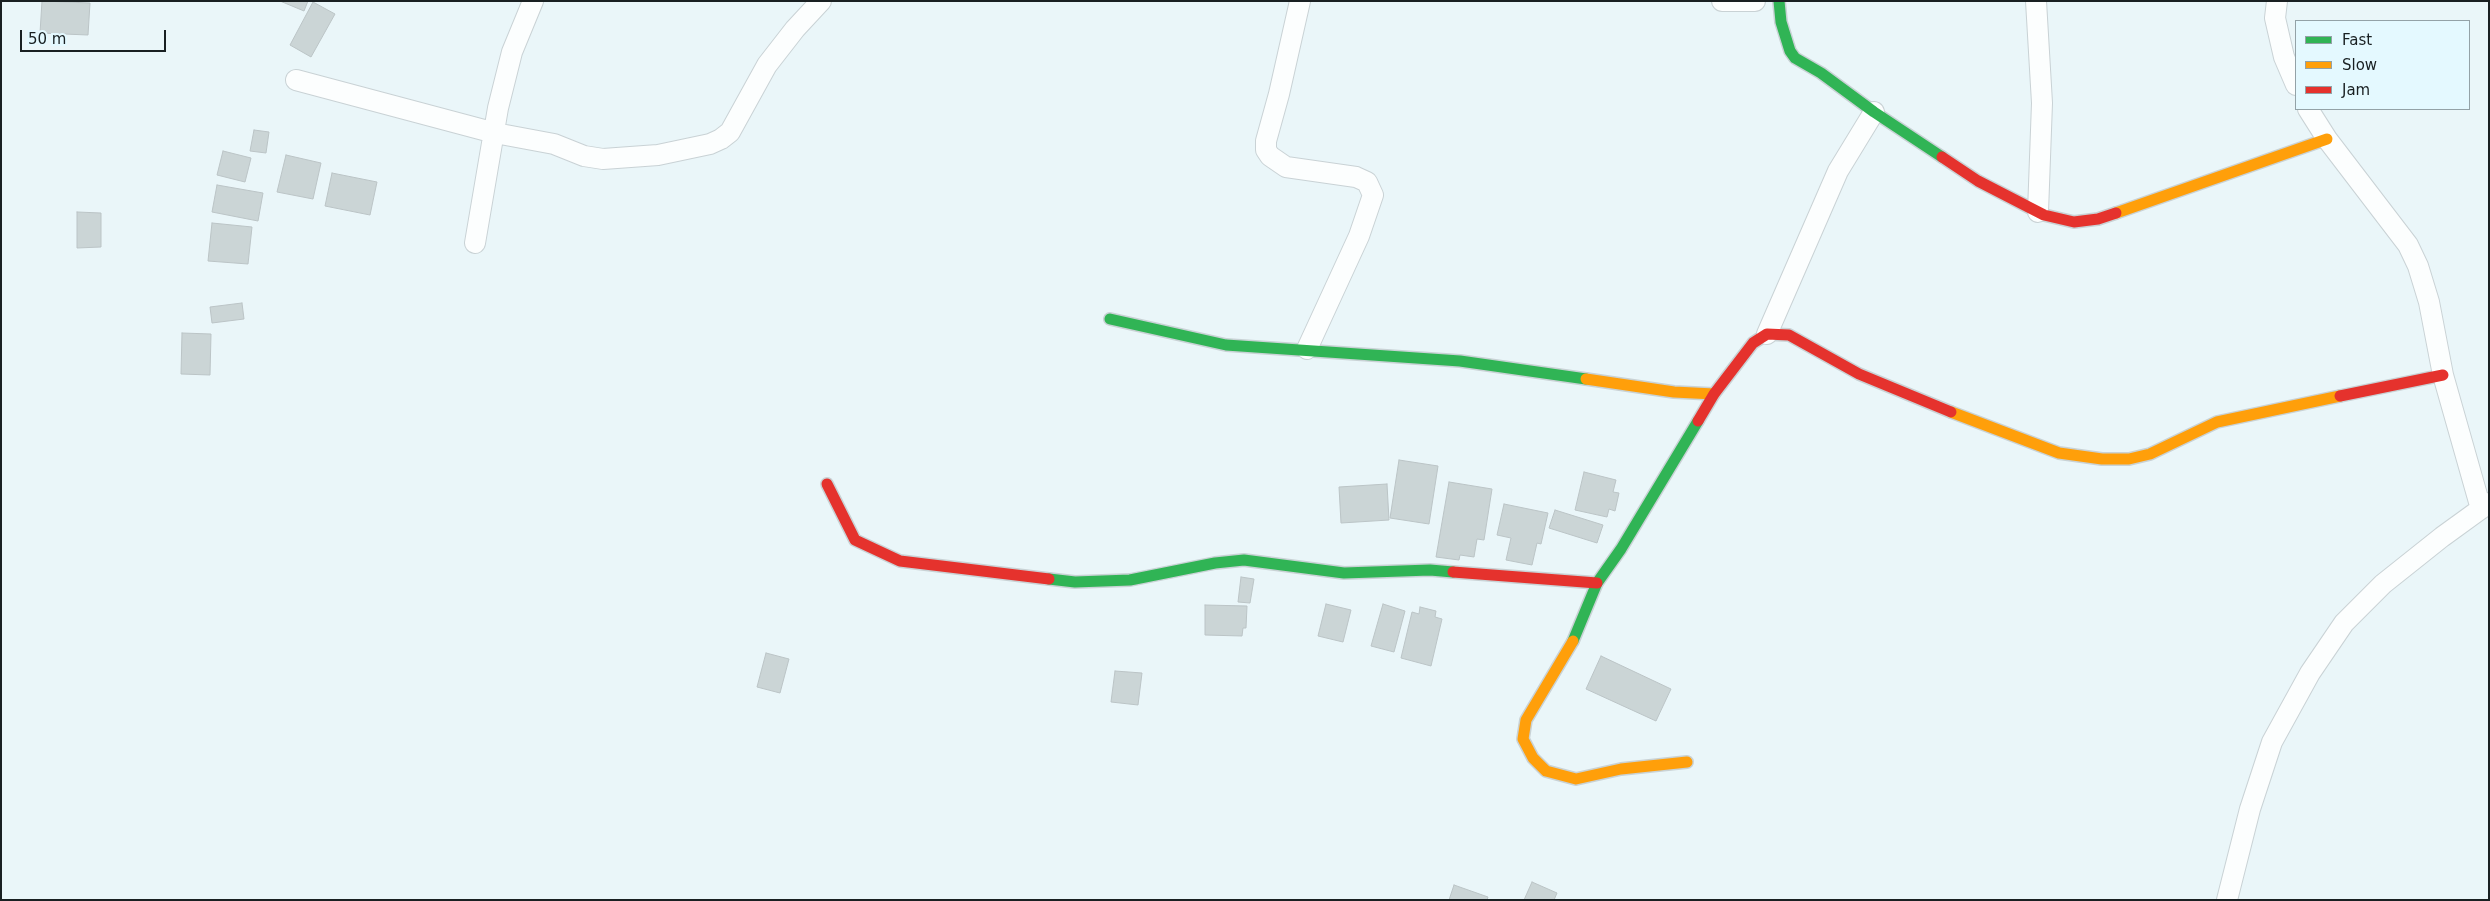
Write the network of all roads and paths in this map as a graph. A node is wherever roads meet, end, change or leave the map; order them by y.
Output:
1 (533, 1) edge
2 (821, 1) edge
3 (1300, 1) edge
4 (1722, 1) edge
5 (1755, 1) edge
6 (1779, 1) edge
7 (2036, 1) edge
8 (2277, 1) edge
9 (296, 80) dead end
10 (2295, 83) edge
11 (2309, 110) edge
12 (1874, 112) junction
13 (495, 133) junction
14 (2327, 139) junction
15 (2038, 212) junction
16 (476, 243) dead end
17 (1110, 319) dead end
18 (1767, 334) junction
19 (1307, 349) junction
20 (2443, 375) junction
21 (1714, 394) junction
22 (827, 484) dead end
23 (2485, 506) edge
24 (1597, 584) junction
25 (1687, 762) dead end
26 (2227, 900) edge

1 - 13 street
2 - 13 street
3 - 19 street
4 - 5 street
6 - 12 street
7 - 15 street
8 - 10 street
9 - 13 street
11 - 14 street
12 - 15 street
12 - 18 street
13 - 16 street
14 - 15 street
14 - 20 street
17 - 19 street
18 - 20 street
18 - 21 street
19 - 21 street
20 - 23 street
21 - 24 street
22 - 24 street
23 - 26 street
24 - 25 street

